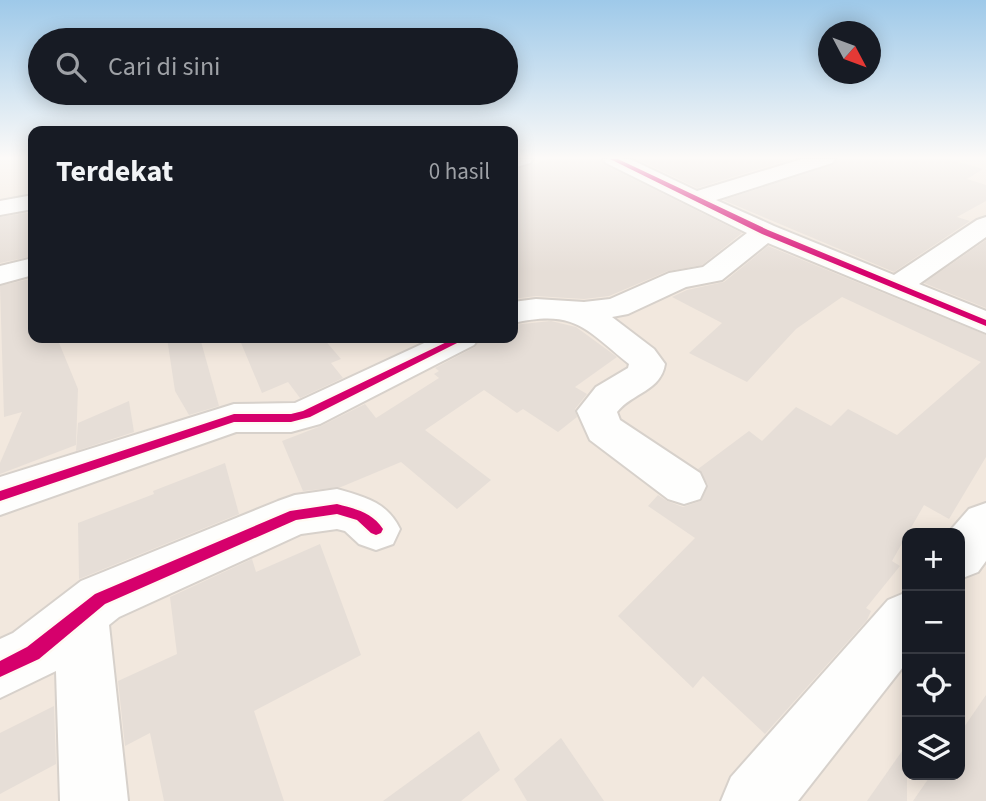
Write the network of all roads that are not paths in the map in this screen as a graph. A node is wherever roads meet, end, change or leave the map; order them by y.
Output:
1 (689, 196) edge
2 (703, 196) edge
3 (694, 199) junction
4 (28, 203) edge
5 (0, 208) edge
6 (986, 225) edge
7 (765, 232) junction
8 (28, 267) edge
9 (0, 275) edge
10 (897, 286) junction
11 (518, 311) edge
12 (584, 312) junction
13 (986, 323) edge
14 (452, 343) edge
15 (684, 486) dead end
16 (0, 496) edge
17 (986, 524) edge
18 (376, 529) dead end
19 (965, 550) edge
20 (81, 615) junction
21 (902, 625) edge
22 (0, 669) edge
23 (94, 801) edge
24 (755, 801) edge

1 - 3 street
2 - 3 street
3 - 7 street
4 - 5 street
6 - 10 street
7 - 10 street
7 - 12 street
8 - 9 street
10 - 13 street
11 - 12 street
12 - 15 street
14 - 16 street
17 - 19 street
18 - 20 street
20 - 22 street
20 - 23 street
21 - 24 street

